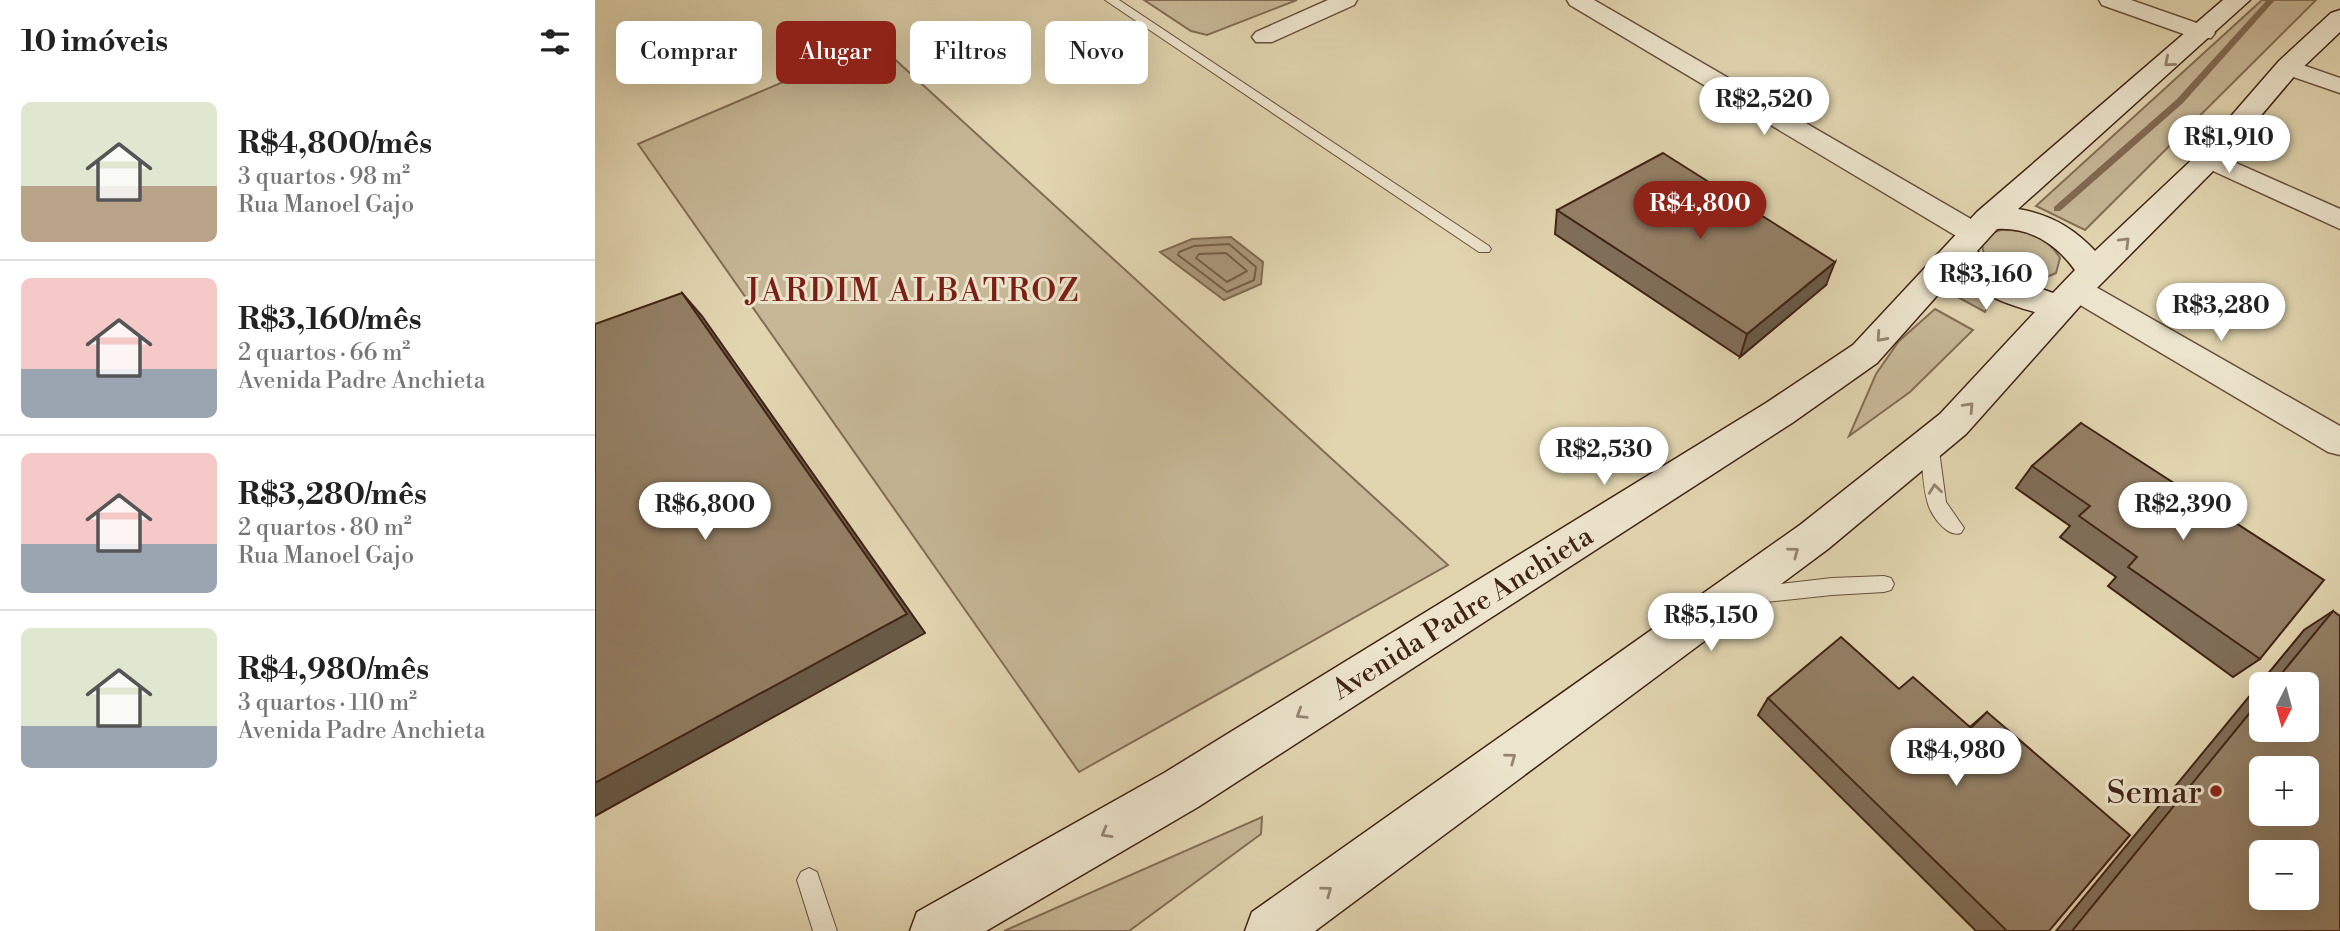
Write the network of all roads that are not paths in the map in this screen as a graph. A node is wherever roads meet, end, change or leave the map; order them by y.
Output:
1 (1111, 0) edge
2 (1346, 0) edge
3 (1579, 0) edge
4 (2110, 0) edge
5 (2238, 0) edge
6 (2340, 18) edge
7 (2203, 33) junction
8 (1264, 37) dead end
9 (2288, 67) junction
10 (2340, 86) edge
11 (2209, 159) junction
12 (2340, 220) edge
13 (1973, 234) junction
14 (1484, 249) dead end
15 (2077, 290) junction
16 (2340, 442) edge
17 (1929, 443) junction
18 (1955, 528) dead end
19 (1884, 584) dead end
20 (1733, 597) junction
21 (809, 880) dead end
22 (825, 931) edge
23 (936, 931) edge
24 (1271, 931) edge

1 - 14 lane
2 - 8 street
3 - 13 street
4 - 7 street
5 - 7 main road, Avenida Padre Anchieta
6 - 9 main road
7 -> 13 main road, Avenida Padre Anchieta
9 - 10 street
9 - 11 main road
11 - 12 street
15 -> 11 main road
13 - 15 main road
13 - 15 main road
13 -> 23 main road, Avenida Padre Anchieta
15 - 16 street
17 -> 15 main road
18 -> 17 lane
20 -> 17 main road
19 - 20 lane
24 -> 20 main road
21 - 22 lane

